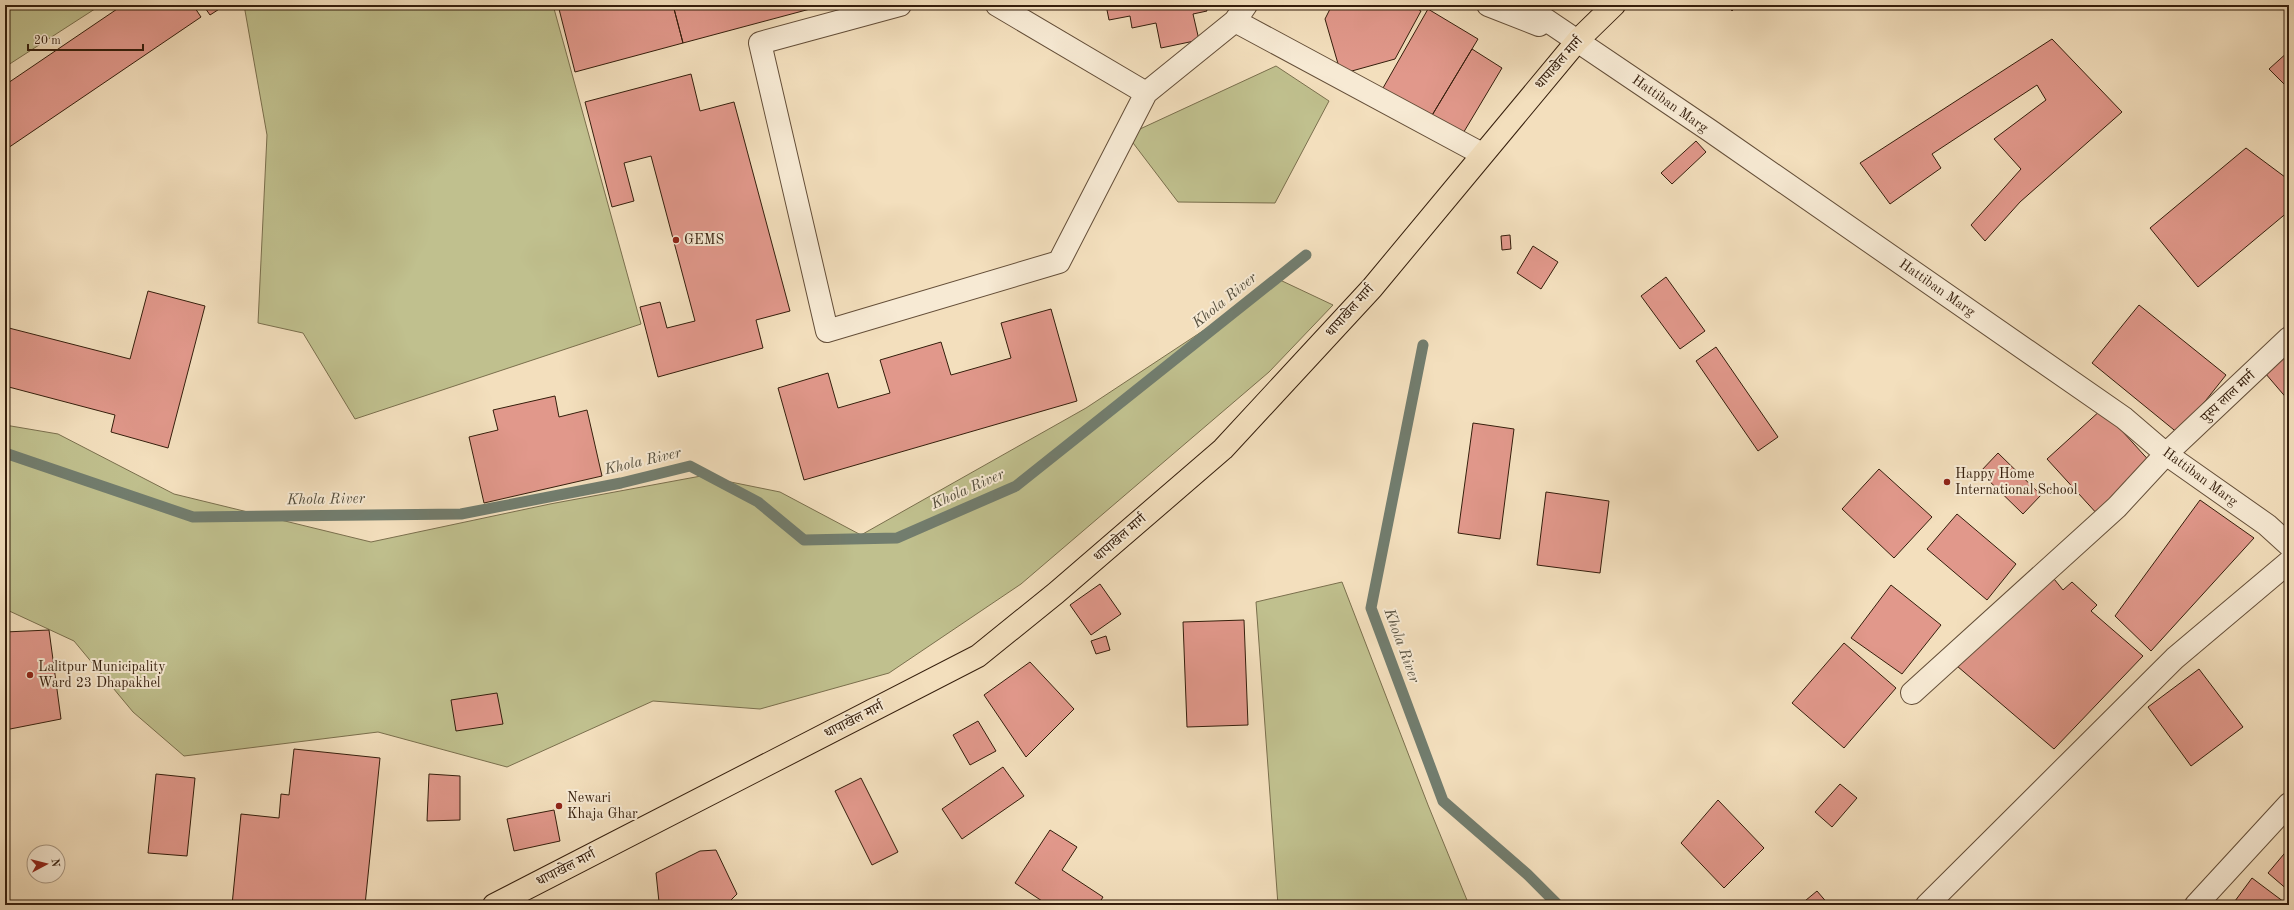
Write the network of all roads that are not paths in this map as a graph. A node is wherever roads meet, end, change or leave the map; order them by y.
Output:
1 (900, 5) edge
2 (997, 5) edge
3 (1488, 5) edge
4 (1524, 5) edge
5 (1614, 5) edge
6 (1241, 13) edge
7 (1578, 40) junction
8 (1146, 93) junction
9 (1482, 154) junction
10 (2289, 338) edge
11 (2166, 454) junction
12 (2289, 545) edge
13 (2289, 562) edge
14 (1912, 693) dead end
15 (2289, 804) edge
16 (494, 905) edge
17 (1927, 905) edge
18 (2196, 905) edge

1 - 8 street
2 - 8 street
3 - 7 street
4 - 7 street
5 - 7 main road, धापाखेल मार्ग
6 - 8 street
6 - 9 street
7 - 9 main road, धापाखेल मार्ग
7 - 11 street, Hattiban Marg
9 - 16 main road, धापाखेल मार्ग
10 - 11 street, पुस्प लाल मार्ग
11 - 12 street, Hattiban Marg
11 - 14 street, पुस्प लाल मार्ग
13 - 17 street
15 - 18 street

